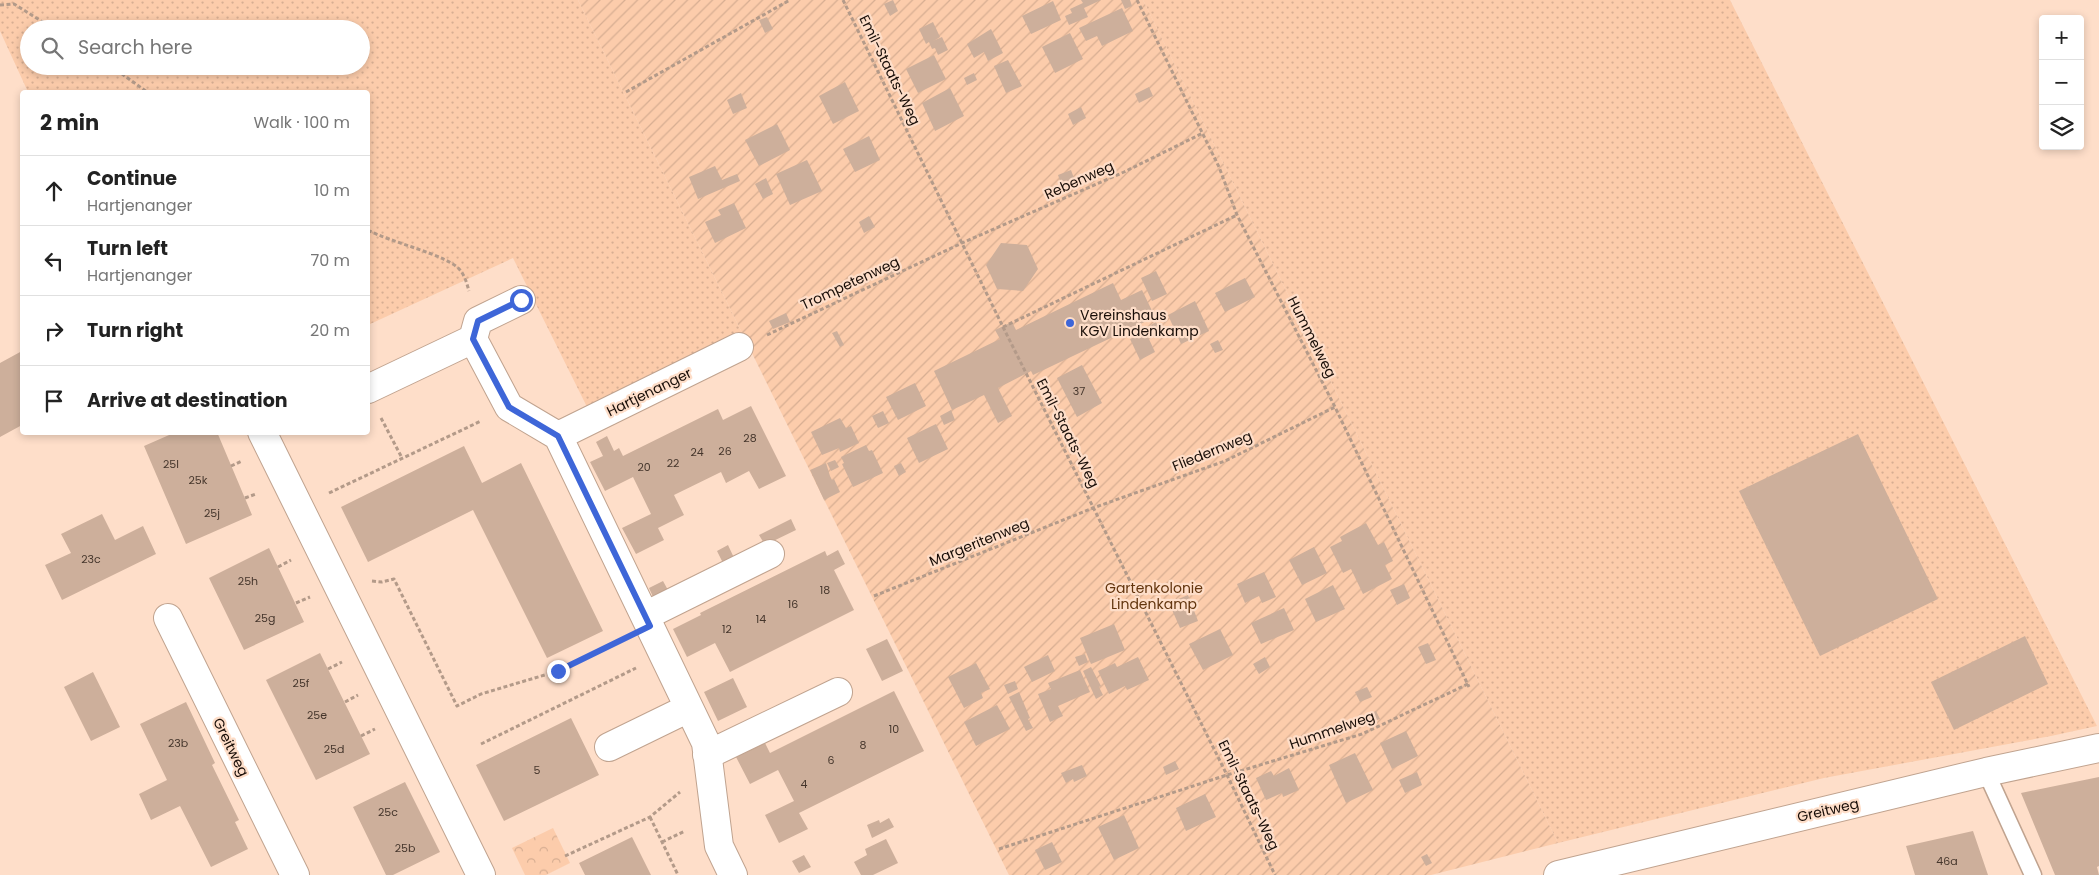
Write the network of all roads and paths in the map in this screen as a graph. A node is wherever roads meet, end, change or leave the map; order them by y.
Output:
1 (790, 0) edge
2 (843, 0) edge
3 (1137, 0) edge
4 (0, 5) edge
5 (40, 20) edge
6 (123, 75) edge
7 (144, 90) edge
8 (626, 92) dead end
9 (1202, 133) junction
10 (1237, 215) junction
11 (370, 231) edge
12 (962, 243) junction
13 (521, 300) dead end
14 (1003, 327) junction
15 (475, 330) junction
16 (766, 336) dead end
17 (739, 347) dead end
18 (370, 388) edge
19 (509, 407) junction
20 (1335, 407) junction
21 (380, 418) dead end
22 (263, 435) edge
23 (558, 436) junction
24 (402, 458) junction
25 (326, 494) dead end
26 (1094, 508) junction
27 (770, 554) dead end
28 (369, 578) dead end
29 (874, 596) dead end
30 (168, 618) dead end
31 (647, 621) junction
32 (664, 655) junction
33 (838, 692) dead end
34 (689, 708) junction
35 (481, 744) dead end
36 (609, 747) dead end
37 (2099, 748) edge
38 (708, 762) junction
39 (1986, 772) junction
40 (1227, 775) junction
41 (650, 817) junction
42 (999, 849) dead end
43 (565, 856) dead end
44 (676, 874) edge
45 (295, 875) edge
46 (481, 875) edge
47 (734, 875) edge
48 (1275, 875) edge
49 (1558, 875) edge
50 (2033, 875) edge

1 - 8 path
2 - 12 path, Emil-Staats-Weg
3 - 9 path, Hummelweg
4 - 5 path
6 - 7 path
9 - 10 path, Hummelweg
9 - 12 path, Rebenweg
10 - 14 path
10 - 20 path, Hummelweg
11 - 15 path
12 - 14 path, Emil-Staats-Weg
12 - 16 path, Trompetenweg
13 - 15 street
14 - 26 path, Emil-Staats-Weg
15 - 18 street
15 - 19 street
17 - 23 street, Hartjenanger
19 - 23 street
19 - 24 path
20 - 26 path, Fliedernweg
20 - 40 path, Hummelweg
21 - 24 path
22 - 46 street
23 - 31 street
24 - 25 path
26 - 29 path, Margeritenweg
26 - 40 path, Emil-Staats-Weg
27 - 31 street
28 - 31 path
30 - 45 street, Greitweg
31 - 32 street
32 - 34 street
32 - 35 path
33 - 38 street
34 - 36 street
34 - 38 street
37 - 39 street, Greitweg
38 - 41 path
38 - 47 street
39 - 49 street, Greitweg
39 - 50 lane
40 - 42 path, Hummelweg
40 - 48 path, Emil-Staats-Weg
41 - 43 path
41 - 44 path

